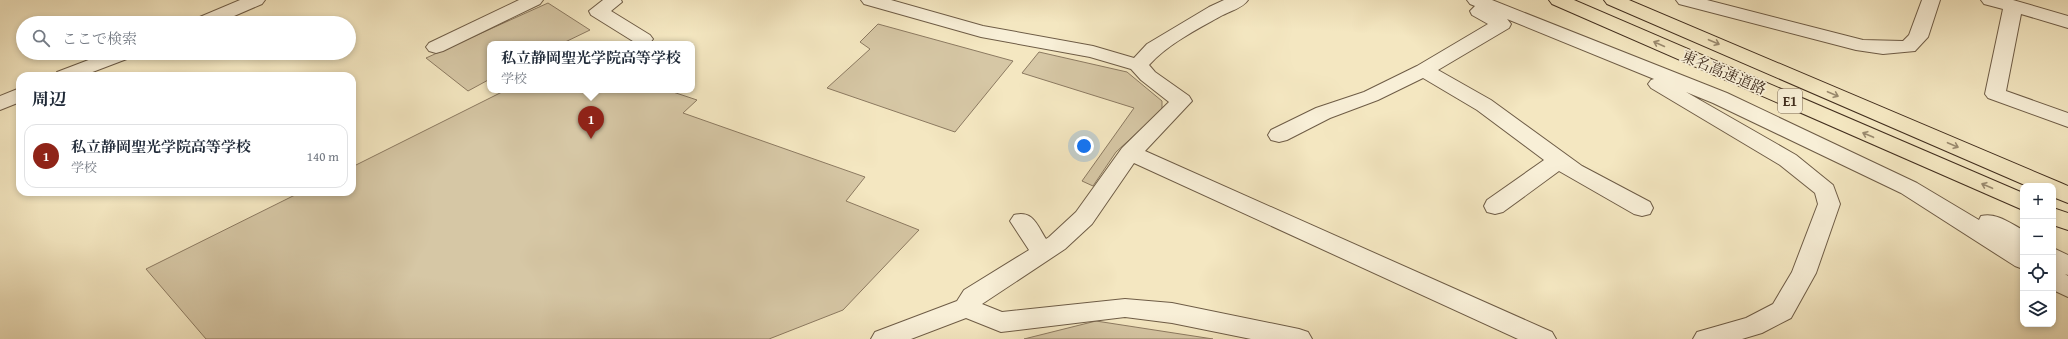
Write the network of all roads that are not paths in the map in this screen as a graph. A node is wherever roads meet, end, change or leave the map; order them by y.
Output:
1 (256, 0) edge
2 (534, 0) edge
3 (612, 0) edge
4 (870, 0) edge
5 (1239, 0) edge
6 (1464, 0) edge
7 (1476, 0) edge
8 (1558, 0) edge
9 (1613, 0) edge
10 (1685, 0) edge
11 (1931, 0) edge
12 (1990, 0) edge
13 (2013, 6) junction
14 (218, 16) edge
15 (2068, 22) edge
16 (643, 39) dead end
17 (436, 47) dead end
18 (1618, 56) junction
19 (106, 60) edge
20 (1138, 65) junction
21 (1424, 70) junction
22 (75, 72) edge
23 (16, 96) edge
24 (0, 104) edge
25 (2068, 120) edge
26 (1777, 124) junction
27 (1280, 135) dead end
28 (1130, 153) junction
29 (1559, 160) junction
30 (2040, 183) edge
31 (2056, 189) edge
32 (2068, 195) edge
33 (2020, 201) edge
34 (1495, 206) dead end
35 (1642, 208) dead end
36 (2056, 217) edge
37 (1022, 221) dead end
38 (2068, 222) edge
39 (2020, 238) edge
40 (1043, 252) junction
41 (2020, 258) edge
42 (2056, 259) edge
43 (2068, 266) edge
44 (2056, 280) edge
45 (2068, 288) edge
46 (966, 308) junction
47 (884, 339) edge
48 (1299, 339) edge
49 (1543, 339) edge
50 (1706, 339) edge

1 - 14 street
2 - 17 street
3 - 16 street
4 - 20 street
5 - 20 street
6 - 21 street
7 - 18 street
33 -> 8 highway, 東名高速道路 / E1
9 -> 30 highway, 東名高速道路 / E1
10 - 11 street
12 - 13 street
13 - 15 street
13 - 25 street
18 - 26 street
18 - 50 street
19 - 22 street
20 - 28 street
21 - 27 street
21 - 29 street
23 - 24 street
26 - 39 street
26 - 41 street
28 - 40 street
28 - 49 street
29 - 34 street
29 - 35 street
31 - 32 highway
36 - 38 highway
37 - 40 street
40 - 46 street
42 - 43 street
44 - 45 street
46 - 47 street
46 - 48 street

